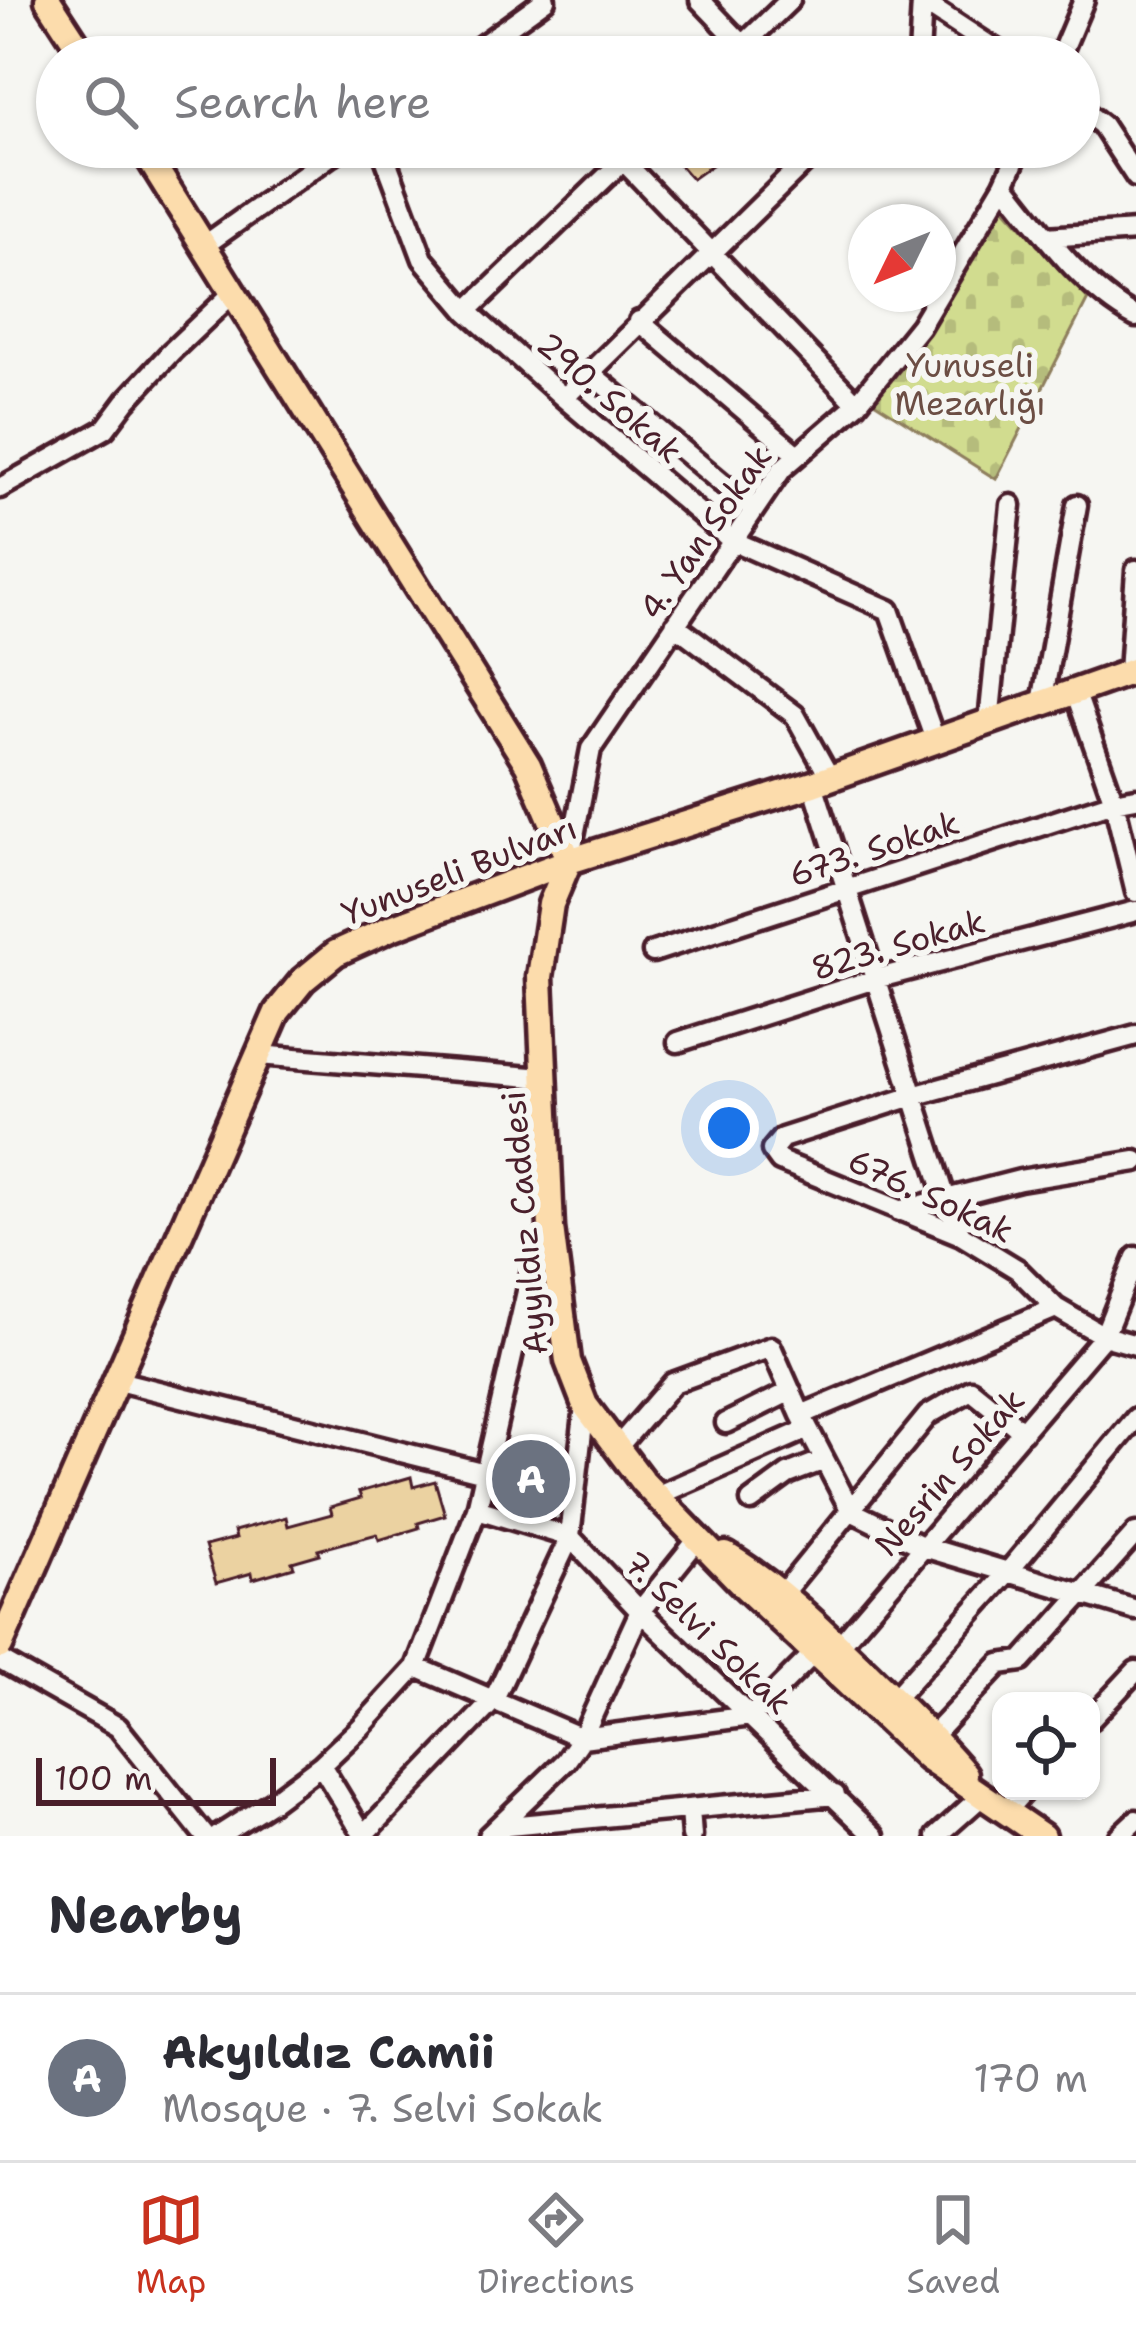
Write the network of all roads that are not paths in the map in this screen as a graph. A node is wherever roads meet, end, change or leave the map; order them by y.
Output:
1 (48, 0) edge
2 (545, 0) edge
3 (700, 0) edge
4 (790, 0) edge
5 (1084, 0) edge
6 (921, 1) edge
7 (500, 32) junction
8 (71, 36) edge
9 (495, 36) edge
10 (504, 36) edge
11 (726, 36) edge
12 (753, 36) edge
13 (920, 36) edge
14 (975, 36) edge
15 (1069, 36) edge
16 (1100, 123) edge
17 (156, 168) edge
18 (314, 168) edge
19 (389, 168) edge
20 (608, 168) edge
21 (638, 168) edge
22 (798, 168) edge
23 (1011, 168) edge
24 (1136, 177) edge
25 (1004, 184) junction
26 (1136, 231) edge
27 (1046, 237) junction
28 (205, 245) junction
29 (710, 252) junction
30 (233, 293) junction
31 (467, 311) junction
32 (1136, 317) edge
33 (639, 321) junction
34 (589, 372) junction
35 (564, 398) junction
36 (857, 404) junction
37 (796, 454) junction
38 (0, 488) edge
39 (1011, 505) dead end
40 (1077, 505) dead end
41 (753, 509) junction
42 (731, 540) junction
43 (1136, 570) edge
44 (675, 625) junction
45 (1132, 671) edge
46 (1075, 691) junction
47 (1042, 703) junction
48 (989, 722) junction
49 (935, 740) junction
50 (821, 781) junction
51 (1136, 798) edge
52 (1114, 802) junction
53 (569, 861) junction
54 (846, 888) junction
55 (1136, 892) edge
56 (1136, 911) edge
57 (653, 952) dead end
58 (875, 979) junction
59 (1136, 1035) edge
60 (678, 1042) dead end
61 (258, 1055) junction
62 (544, 1078) junction
63 (913, 1096) junction
64 (1136, 1161) edge
65 (946, 1199) junction
66 (899, 1210) junction
67 (551, 1228) junction
68 (961, 1235) junction
69 (1136, 1257) edge
70 (1056, 1308) junction
71 (1113, 1315) junction
72 (1136, 1318) edge
73 (1105, 1336) junction
74 (1136, 1345) edge
75 (114, 1380) junction
76 (790, 1391) junction
77 (586, 1405) junction
78 (1136, 1418) edge
79 (804, 1422) junction
80 (726, 1423) dead end
81 (1023, 1432) junction
82 (616, 1449) junction
83 (824, 1460) junction
84 (484, 1473) junction
85 (656, 1496) junction
86 (751, 1501) dead end
87 (477, 1509) junction
88 (851, 1511) junction
89 (1136, 1533) edge
90 (570, 1537) junction
91 (698, 1539) junction
92 (924, 1547) junction
93 (1008, 1572) junction
94 (782, 1594) junction
95 (1084, 1594) junction
96 (1136, 1610) edge
97 (640, 1611) junction
98 (0, 1646) edge
99 (827, 1649) junction
100 (0, 1660) edge
101 (416, 1667) junction
102 (1136, 1671) edge
103 (894, 1700) junction
104 (493, 1701) junction
105 (1100, 1709) edge
106 (751, 1716) junction
107 (932, 1736) junction
108 (582, 1738) junction
109 (321, 1765) junction
110 (835, 1795) junction
111 (982, 1796) junction
112 (1016, 1800) edge
113 (690, 1810) junction
114 (1005, 1812) junction
115 (642, 1814) junction
116 (1136, 1820) edge
117 (493, 1831) edge
118 (205, 1836) edge
119 (218, 1836) edge
120 (364, 1836) edge
121 (644, 1836) edge
122 (692, 1836) edge
123 (875, 1836) edge
124 (937, 1836) edge
125 (1042, 1836) edge
126 (1119, 1836) edge

1 - 8 main road
2 - 7 street
3 - 11 street
4 - 12 street
5 - 15 street
6 - 13 street
6 - 14 street
7 - 9 street
7 - 10 street
16 - 24 street
17 - 28 main road
18 - 28 street
19 - 31 street, 290. Sokak
20 - 31 street
21 - 29 street
22 - 29 street
23 - 25 street, 4. Yan Sokak
25 - 27 street
25 - 36 street, 4. Yan Sokak
26 - 27 street
27 - 32 street
28 - 30 main road
29 - 33 street
29 - 36 street
30 - 38 street
30 - 53 main road
31 - 35 street, 290. Sokak
33 - 34 street
33 - 37 street
34 - 35 street
34 - 41 street
35 - 42 street, 290. Sokak
36 - 37 street, 4. Yan Sokak
37 - 41 street, 4. Yan Sokak
39 - 48 street
40 - 47 street
41 - 42 street, 4. Yan Sokak
42 - 44 street, 4. Yan Sokak
42 - 49 street, 290. Sokak
43 - 45 street
44 - 50 street
44 - 53 street, 4. Yan Sokak
45 - 46 main road, Yunuseli Bulvarı
46 - 47 main road, Yunuseli Bulvarı
46 - 52 street
47 - 48 main road, Yunuseli Bulvarı
48 - 49 main road, Yunuseli Bulvarı
49 - 50 main road, Yunuseli Bulvarı
50 - 53 main road, Yunuseli Bulvarı
50 - 54 street
51 - 52 street, 673. Sokak
52 - 54 street, 673. Sokak
52 - 55 street
53 - 61 main road, Yunuseli Bulvarı
53 - 62 main road, Ayyıldız Caddesi
54 - 57 street, 673. Sokak
54 - 58 street
56 - 58 street, 823. Sokak
58 - 60 street, 823. Sokak
58 - 63 street
59 - 63 street
61 - 62 street
61 - 75 main road, Yunuseli Bulvarı
62 - 67 main road, Ayyıldız Caddesi
63 - 65 street
63 - 66 street, 676. Sokak
64 - 65 street
65 - 66 street
65 - 68 street
66 - 68 street, 676. Sokak
67 - 77 main road, Ayyıldız Caddesi
67 - 84 street
68 - 70 street, 676. Sokak
69 - 71 street, Nesrin Sokak
70 - 73 street, 676. Sokak
70 - 79 street
71 - 72 street
71 - 73 street, Nesrin Sokak
73 - 74 street, 676. Sokak
73 - 81 street, Nesrin Sokak
75 - 84 street
75 - 98 main road, Yunuseli Bulvarı
76 - 79 street
76 - 80 street
76 - 82 street
77 - 82 main road, Ayyıldız Caddesi
77 - 90 street
78 - 93 street
79 - 83 street
79 - 85 street
81 - 88 street
81 - 92 street, Nesrin Sokak
82 - 85 main road, Ayyıldız Caddesi
83 - 86 street
83 - 88 street
84 - 87 street
85 - 91 main road, Ayyıldız Caddesi
87 - 90 street, 7. Selvi Sokak
87 - 101 street
88 - 92 street
88 - 94 street
89 - 95 street
90 - 97 street, 7. Selvi Sokak
90 - 104 street
91 - 94 main road, Ayyıldız Caddesi
91 - 97 street
91 - 99 main road, Ayyıldız Caddesi
92 - 93 street
92 - 99 street, Nesrin Sokak
93 - 95 street
93 - 103 street
94 - 99 main road, Ayyıldız Caddesi
95 - 96 street
95 - 107 street
97 - 106 street, 7. Selvi Sokak
97 - 108 street
99 - 103 main road, Ayyıldız Caddesi
99 - 106 street, Nesrin Sokak
99 - 111 main road, Ayyıldız Caddesi
100 - 118 street
101 - 104 street
101 - 109 street
102 - 105 street
103 - 107 main road, Ayyıldız Caddesi
104 - 108 street
104 - 120 street
106 - 108 street
106 - 110 street, 7. Selvi Sokak
107 - 111 main road, Ayyıldız Caddesi
108 - 117 street
109 - 119 street
109 - 120 street
110 - 113 street
110 - 123 street, 7. Selvi Sokak
111 - 114 main road, Ayyıldız Caddesi
111 - 124 street
112 - 114 street
113 - 115 street
113 - 122 street
114 - 125 main road, Ayyıldız Caddesi
115 - 117 street
115 - 121 street
116 - 126 street

